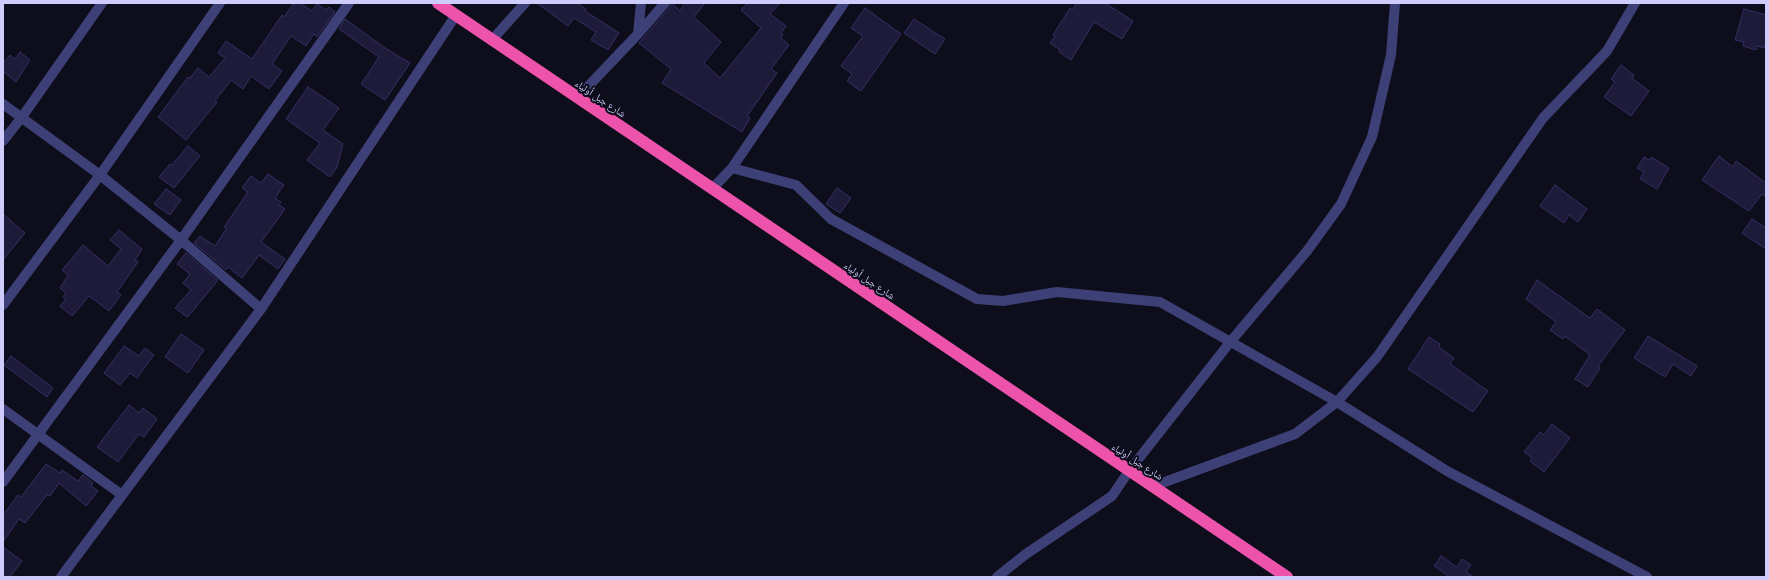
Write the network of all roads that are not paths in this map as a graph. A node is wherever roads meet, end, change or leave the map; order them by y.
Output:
1 (102, 3) edge
2 (220, 3) edge
3 (349, 3) edge
4 (438, 3) edge
5 (525, 3) edge
6 (641, 3) edge
7 (665, 3) edge
8 (844, 3) edge
9 (1395, 3) edge
10 (1635, 3) edge
11 (456, 15) junction
12 (638, 34) junction
13 (492, 40) junction
14 (577, 98) junction
15 (3, 104) edge
16 (22, 117) junction
17 (3, 141) edge
18 (732, 168) junction
19 (100, 175) junction
20 (712, 189) junction
21 (181, 240) junction
22 (3, 305) edge
23 (261, 309) junction
24 (1232, 341) junction
25 (1337, 402) junction
26 (3, 409) edge
27 (38, 435) junction
28 (1129, 470) junction
29 (3, 482) edge
30 (1154, 486) junction
31 (122, 496) junction
32 (61, 577) edge
33 (997, 577) edge
34 (1287, 577) edge
35 (1647, 577) edge

1 - 16 street
2 - 19 street
3 - 21 street
4 - 11 highway, شارع جبل أولياء
5 - 13 street
6 - 12 street
7 - 12 street
8 - 18 street
9 - 24 street
10 - 25 street
11 - 13 highway, شارع جبل أولياء
11 - 23 street
12 - 14 street
13 - 14 highway, شارع جبل أولياء
14 - 20 highway, شارع جبل أولياء
15 - 16 street
16 - 17 street
16 - 19 street
18 - 20 street
18 - 24 street
19 - 21 street
19 - 22 street
20 - 28 highway, شارع جبل أولياء
21 - 23 street
21 - 27 street
23 - 31 street
24 - 25 street
24 - 28 street
25 - 30 street
25 - 35 street
26 - 27 street
27 - 29 street
27 - 31 street
28 - 30 highway, شارع جبل أولياء
28 - 33 street
30 - 34 highway, شارع جبل أولياء
31 - 32 street

